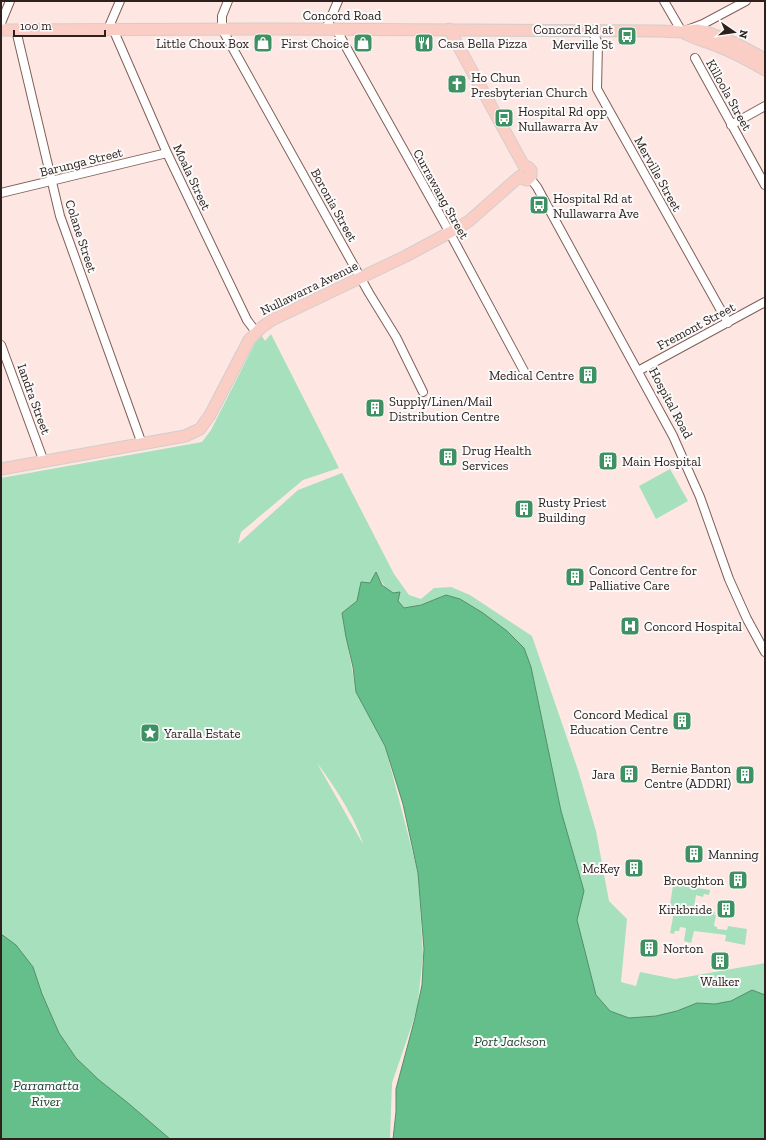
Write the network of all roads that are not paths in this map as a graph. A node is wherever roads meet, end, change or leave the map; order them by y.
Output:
1 (10, 1) edge
2 (120, 1) edge
3 (228, 1) edge
4 (338, 1) edge
5 (664, 1) edge
6 (746, 1) edge
7 (717, 16) junction
8 (1, 23) edge
9 (110, 29) junction
10 (222, 29) junction
11 (331, 29) junction
12 (1, 30) edge
13 (16, 30) junction
14 (449, 30) junction
15 (592, 31) junction
16 (682, 32) junction
17 (718, 36) junction
18 (694, 58) dead end
19 (765, 59) edge
20 (765, 70) edge
21 (765, 106) edge
22 (731, 125) junction
23 (168, 154) junction
24 (525, 173) junction
25 (52, 182) junction
26 (765, 185) edge
27 (1, 193) edge
28 (449, 232) junction
29 (361, 278) junction
30 (765, 302) edge
31 (728, 323) junction
32 (256, 332) junction
33 (1, 345) edge
34 (524, 371) dead end
35 (638, 371) junction
36 (423, 392) dead end
37 (142, 444) junction
38 (44, 462) junction
39 (1, 469) edge
40 (765, 652) edge

1 - 8 street
2 - 9 street
3 - 10 street
4 - 11 street
5 - 16 street
6 - 7 street
7 - 16 street
7 - 17 street
9 - 10 main road, Concord Road
9 - 13 main road, Concord Road
9 - 23 street, Moala Street
10 - 11 main road, Concord Road
10 - 29 street, Boronia Street
11 - 14 main road, Concord Road
11 - 28 street, Currawang Street
12 - 13 main road, Concord Road
13 - 25 street, Colane Street
14 - 15 main road, Concord Road
14 - 24 main road, Hospital Road
15 - 16 main road, Concord Road
15 - 31 street, Merville Street
16 - 17 main road, Concord Road
16 - 20 main road, Concord Road
17 - 19 main road, Concord Road
18 - 22 street, Killoola Street
21 - 22 street
22 - 26 street, Killoola Street
23 - 25 street, Barunga Street
23 - 32 street, Moala Street
24 - 28 main road, Nullawarra Avenue
24 - 35 street, Hospital Road
25 - 27 street, Barunga Street
25 - 37 street, Colane Street
28 - 29 main road, Nullawarra Avenue
28 - 34 street, Currawang Street
29 - 32 main road, Nullawarra Avenue
29 - 36 street, Boronia Street
30 - 31 street, Fremont Street
31 - 35 street, Fremont Street
32 - 37 main road, Nullawarra Avenue
33 - 38 street, Iandra Street
35 - 40 street, Hospital Road
37 - 38 main road, Nullawarra Avenue
38 - 39 main road, Nullawarra Avenue

